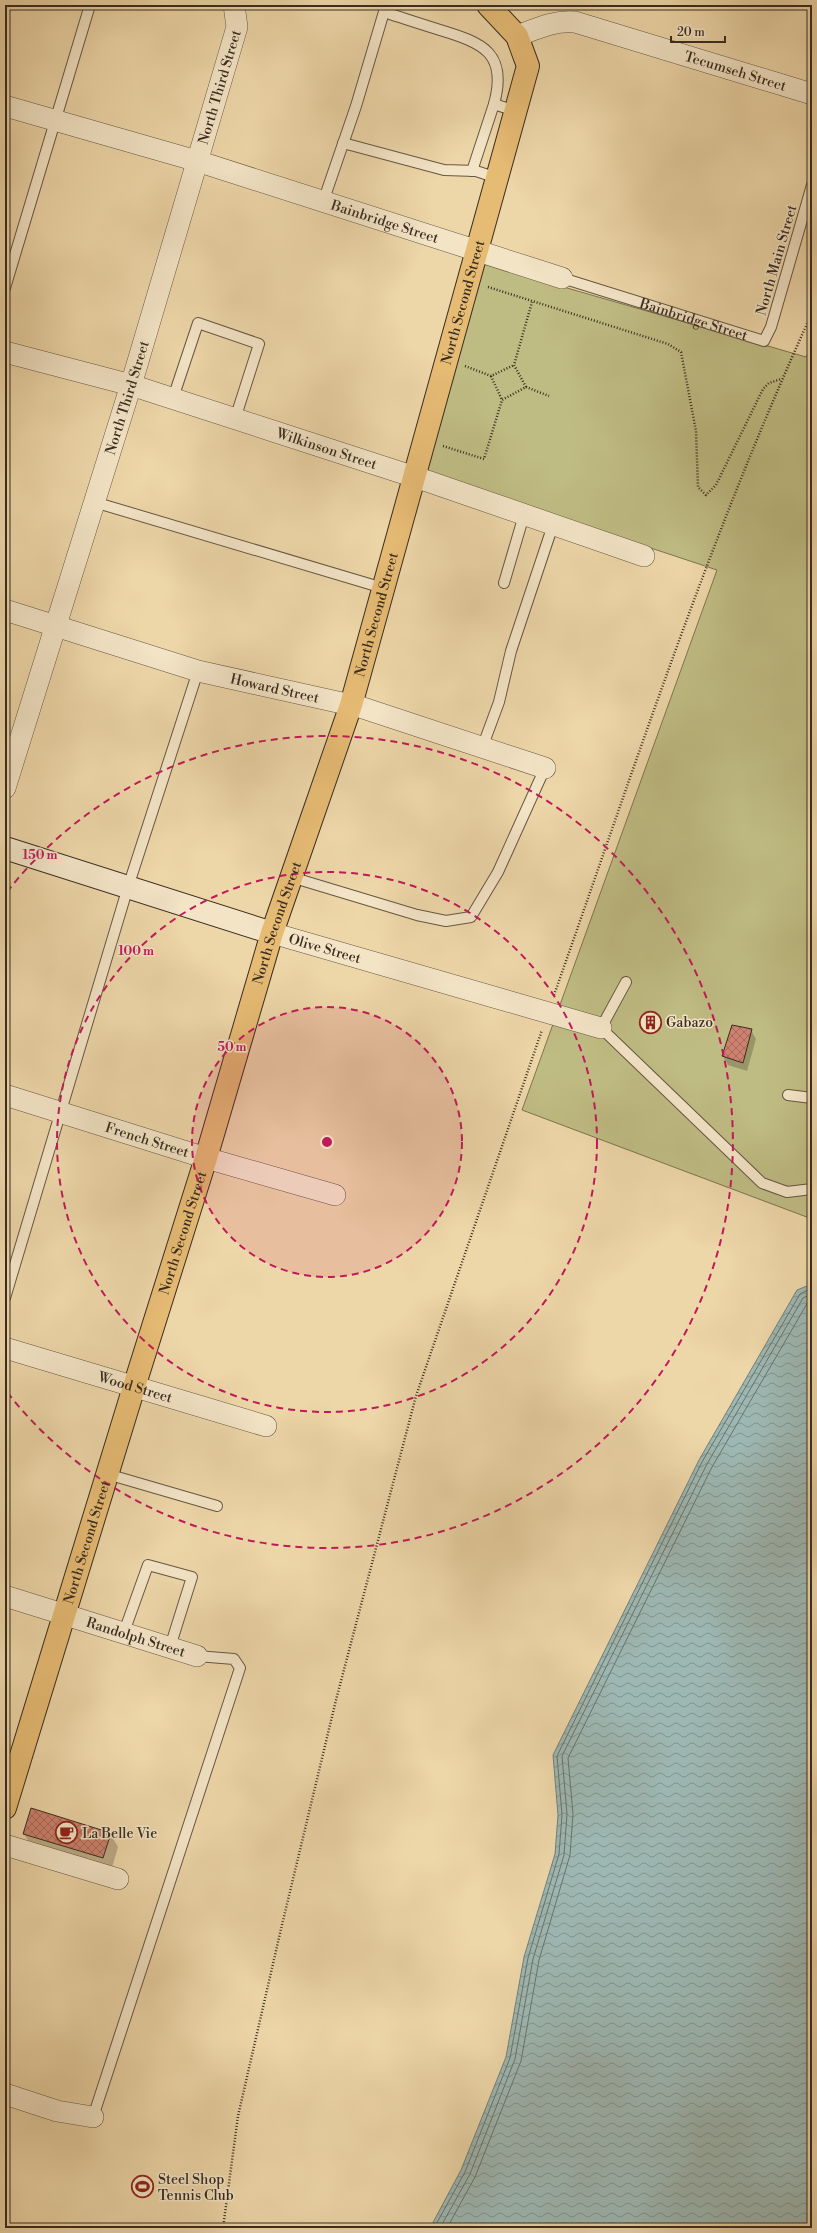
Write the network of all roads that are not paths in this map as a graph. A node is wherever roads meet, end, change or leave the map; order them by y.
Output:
1 (90, 5) edge
2 (234, 5) edge
3 (488, 5) edge
4 (385, 9) edge
5 (517, 36) junction
6 (812, 94) edge
7 (494, 104) junction
8 (5, 106) edge
9 (515, 111) junction
10 (57, 121) junction
11 (343, 143) junction
12 (197, 161) junction
13 (472, 171) junction
14 (497, 178) junction
15 (812, 185) edge
16 (323, 202) junction
17 (477, 252) junction
18 (562, 278) joint
19 (5, 288) edge
20 (764, 341) joint
21 (5, 352) edge
22 (131, 385) junction
23 (173, 398) junction
24 (234, 418) junction
25 (413, 476) junction
26 (94, 502) junction
27 (524, 515) junction
28 (554, 525) junction
29 (644, 556) dead end
30 (504, 583) dead end
31 (383, 588) junction
32 (5, 610) edge
33 (55, 627) junction
34 (198, 671) junction
35 (351, 705) junction
36 (482, 748) junction
37 (545, 768) joint
38 (5, 788) edge
39 (5, 848) edge
40 (291, 877) junction
41 (128, 887) junction
42 (272, 933) junction
43 (626, 982) dead end
44 (601, 1028) junction
45 (5, 1095) edge
46 (788, 1095) dead end
47 (812, 1098) edge
48 (61, 1112) junction
49 (206, 1158) junction
50 (812, 1189) edge
51 (335, 1195) dead end
52 (5, 1298) edge
53 (5, 1348) edge
54 (134, 1387) junction
55 (266, 1426) dead end
56 (108, 1474) junction
57 (217, 1506) dead end
58 (5, 1596) edge
59 (65, 1613) junction
60 (124, 1632) junction
61 (170, 1647) junction
62 (197, 1656) joint
63 (5, 1808) edge
64 (5, 1845) edge
65 (118, 1879) dead end
66 (5, 2094) edge
67 (93, 2118) joint

1 - 10 lane
2 - 12 street, North Third Street
3 - 5 main road
4 - 7 lane
4 - 11 lane
5 - 6 street, Tecumseh Street
5 - 9 main road, North Second Street
7 - 9 lane
7 - 13 lane
8 - 10 street, Bainbridge Street
9 - 14 main road, North Second Street
10 - 12 street, Bainbridge Street
10 - 19 lane
11 - 13 lane
11 - 16 lane
12 - 16 street, Bainbridge Street
12 - 22 street, North Third Street
13 - 14 lane
14 - 17 main road, North Second Street
15 - 20 lane, North Main Street
16 - 17 street, Bainbridge Street
17 - 18 street, Bainbridge Street
17 - 25 main road, North Second Street
18 - 20 lane, Bainbridge Street
21 - 22 street, Wilkinson Street
22 - 23 street, Wilkinson Street
22 - 26 street, North Third Street
23 - 24 street, Wilkinson Street
23 - 24 lane
24 - 25 street, Wilkinson Street
25 - 27 street, Wilkinson Street
25 - 31 main road, North Second Street
26 - 31 lane
26 - 33 street, North Third Street
27 - 28 street, Wilkinson Street
27 - 30 lane
28 - 29 street, Wilkinson Street
28 - 36 lane
31 - 35 main road, North Second Street
32 - 33 street, Howard Street
33 - 34 street, Howard Street
33 - 38 street, North Third Street
34 - 35 street, Howard Street
34 - 41 lane
35 - 36 street, Howard Street
35 - 40 main road, North Second Street
36 - 37 street, Howard Street
37 - 40 lane
39 - 41 street, Olive Street
40 - 42 main road, North Second Street
41 - 42 street, Olive Street
41 - 48 lane
42 - 44 street, Olive Street
42 - 49 main road, North Second Street
43 - 44 lane
44 - 50 lane
45 - 48 street, French Street
46 - 47 lane
48 - 49 street, French Street
48 - 52 lane
49 - 51 street, French Street
49 - 54 main road, North Second Street
53 - 54 street, Wood Street
54 - 55 street, Wood Street
54 - 56 main road, North Second Street
56 - 57 lane
56 - 59 main road, North Second Street
58 - 59 street, Randolph Street
59 - 60 street, Randolph Street
59 - 63 main road, North Second Street
60 - 61 street, Randolph Street
60 - 61 lane
61 - 62 street, Randolph Street
62 - 67 lane
64 - 65 street
66 - 67 street

